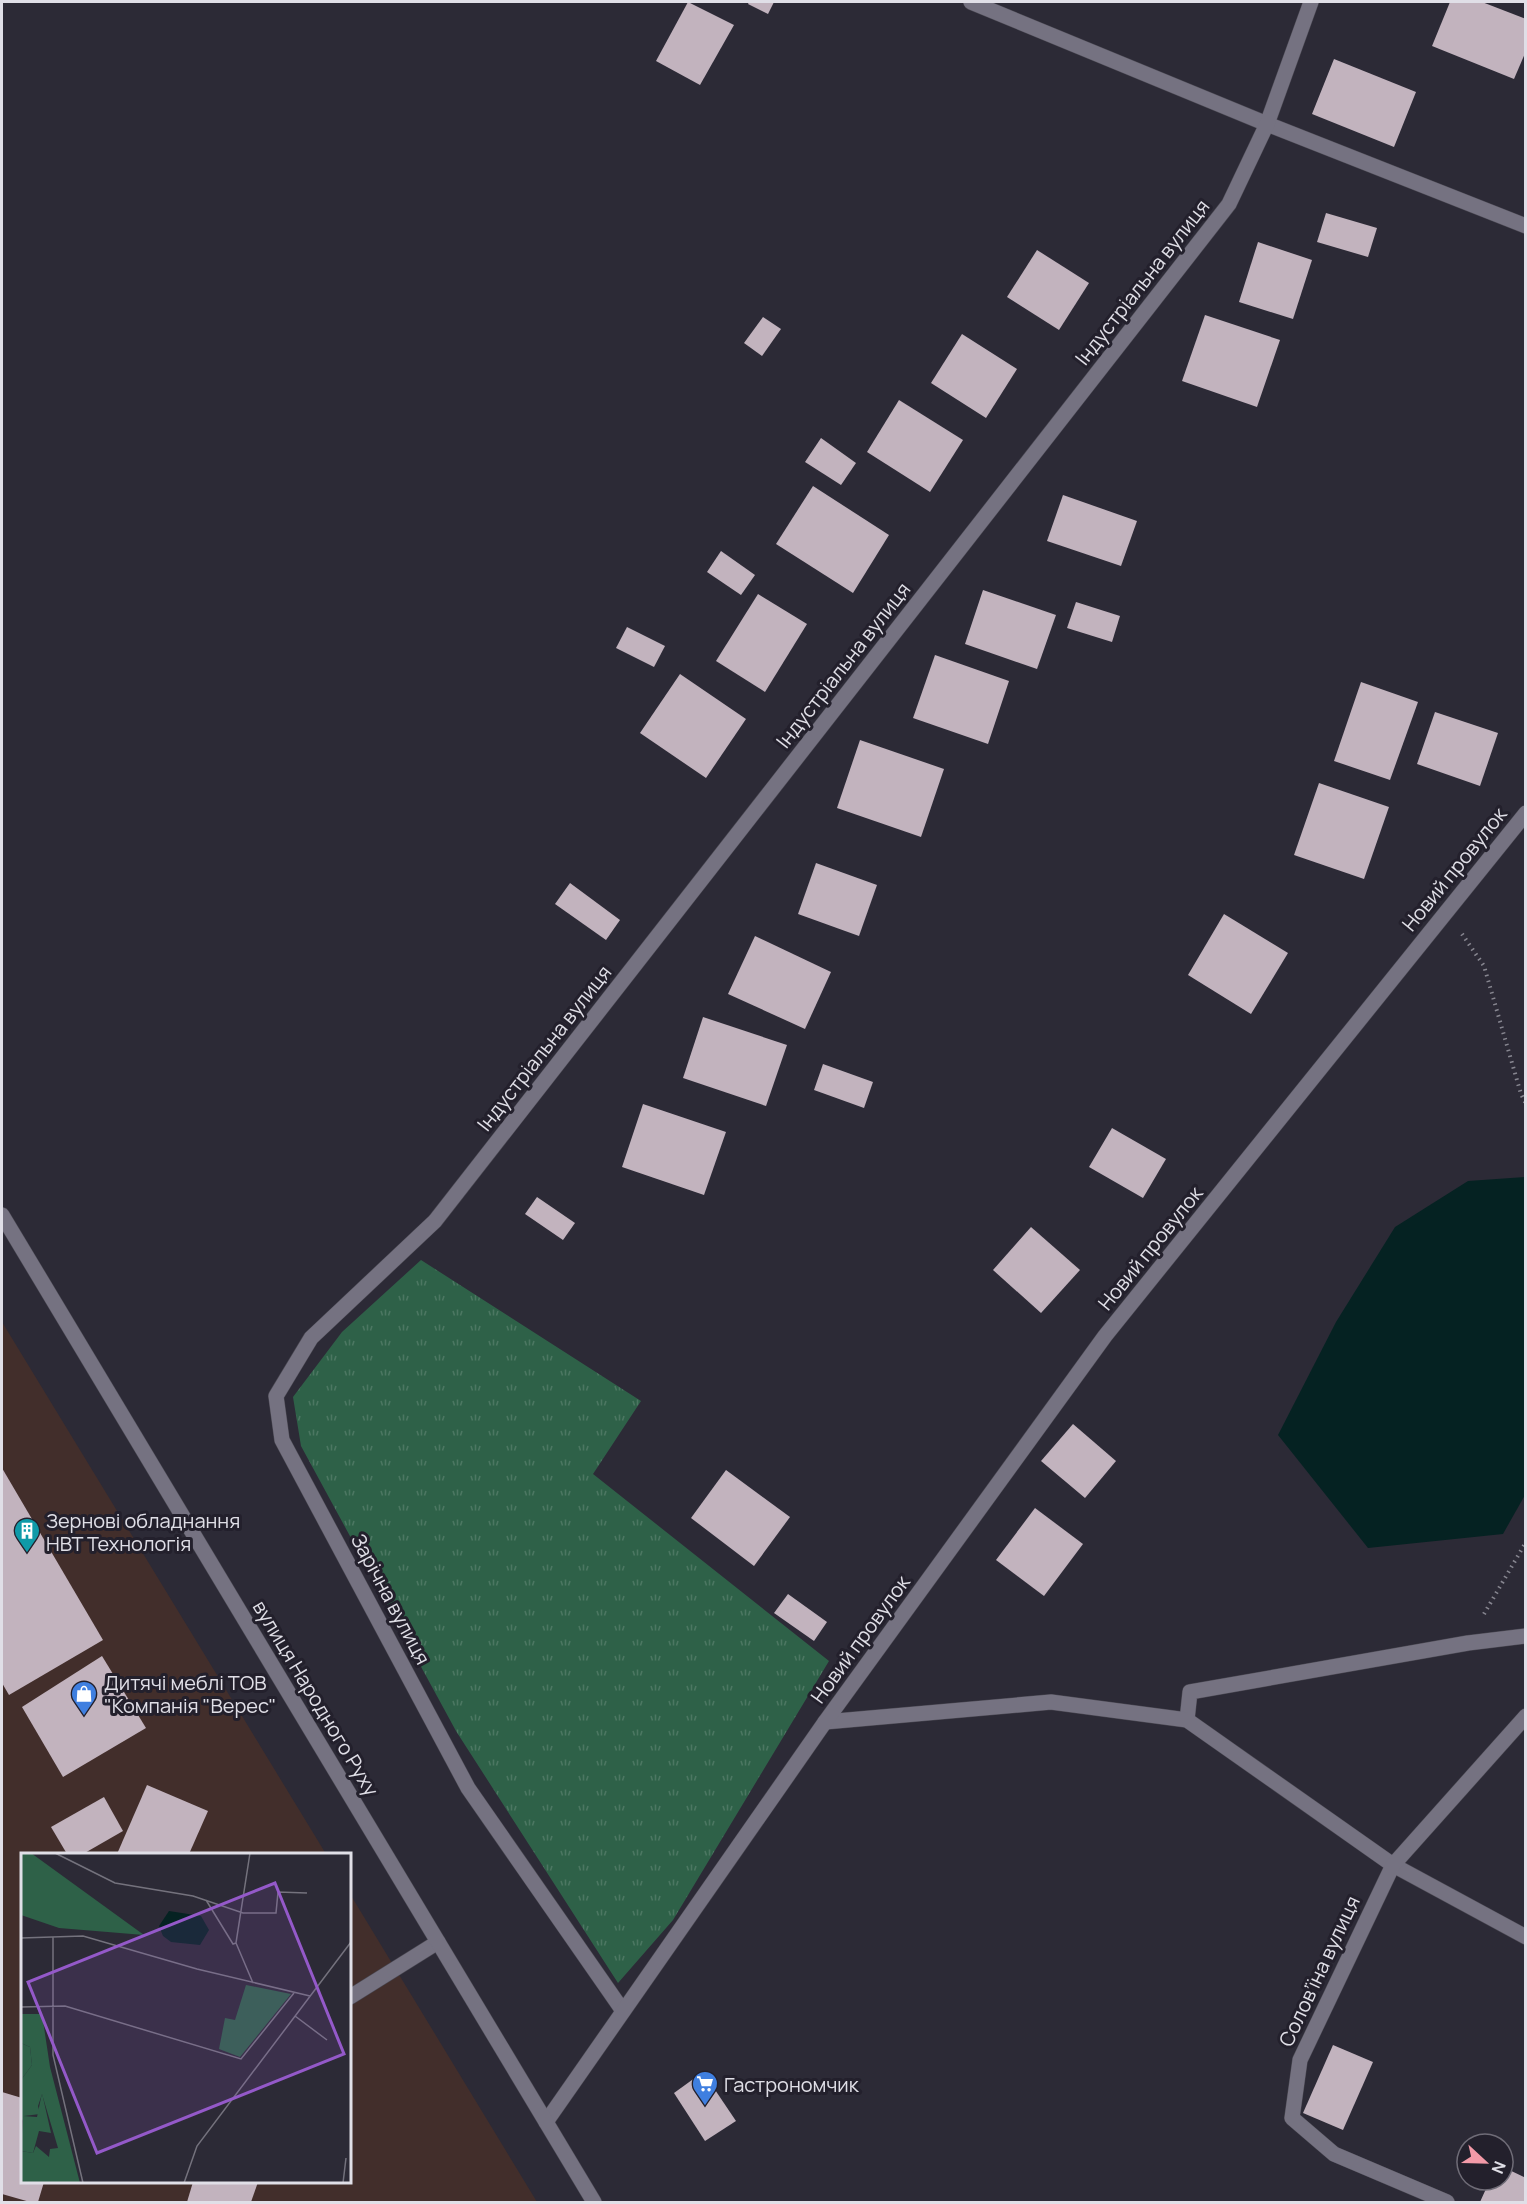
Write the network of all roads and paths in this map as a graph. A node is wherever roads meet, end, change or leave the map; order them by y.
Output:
1 (971, 2) edge
2 (1311, 2) edge
3 (1267, 124) junction
4 (1526, 226) edge
5 (1526, 813) edge
6 (1447, 911) junction
7 (1526, 1104) edge
8 (2, 1215) edge
9 (435, 1221) joint
10 (1526, 1542) edge
11 (1526, 1636) edge
12 (1468, 1643) junction
13 (1526, 1716) edge
14 (1187, 1720) junction
15 (825, 1722) junction
16 (1393, 1865) junction
17 (1526, 1937) edge
18 (438, 1942) junction
19 (351, 1996) edge
20 (622, 2012) junction
21 (546, 2122) junction
22 (594, 2202) edge
23 (1447, 2202) edge

1 - 3 street
2 - 3 street
3 - 4 street
3 - 9 street, Індустріальна вулиця
5 - 6 street, Новий провулок
6 - 7 path
6 - 15 street, Новий провулок
8 - 18 street, вулиця Народного Руху
9 - 20 street, Зарічна вулиця
10 - 12 path
11 - 12 street
12 - 14 street
13 - 16 street, Соловʼїна вулиця
14 - 15 street
14 - 16 street
15 - 20 street, Новий провулок
16 - 17 street
16 - 23 street, Соловʼїна вулиця
18 - 19 street
18 - 21 street, вулиця Народного Руху
20 - 21 street, Новий провулок
21 - 22 street, вулиця Народного Руху

